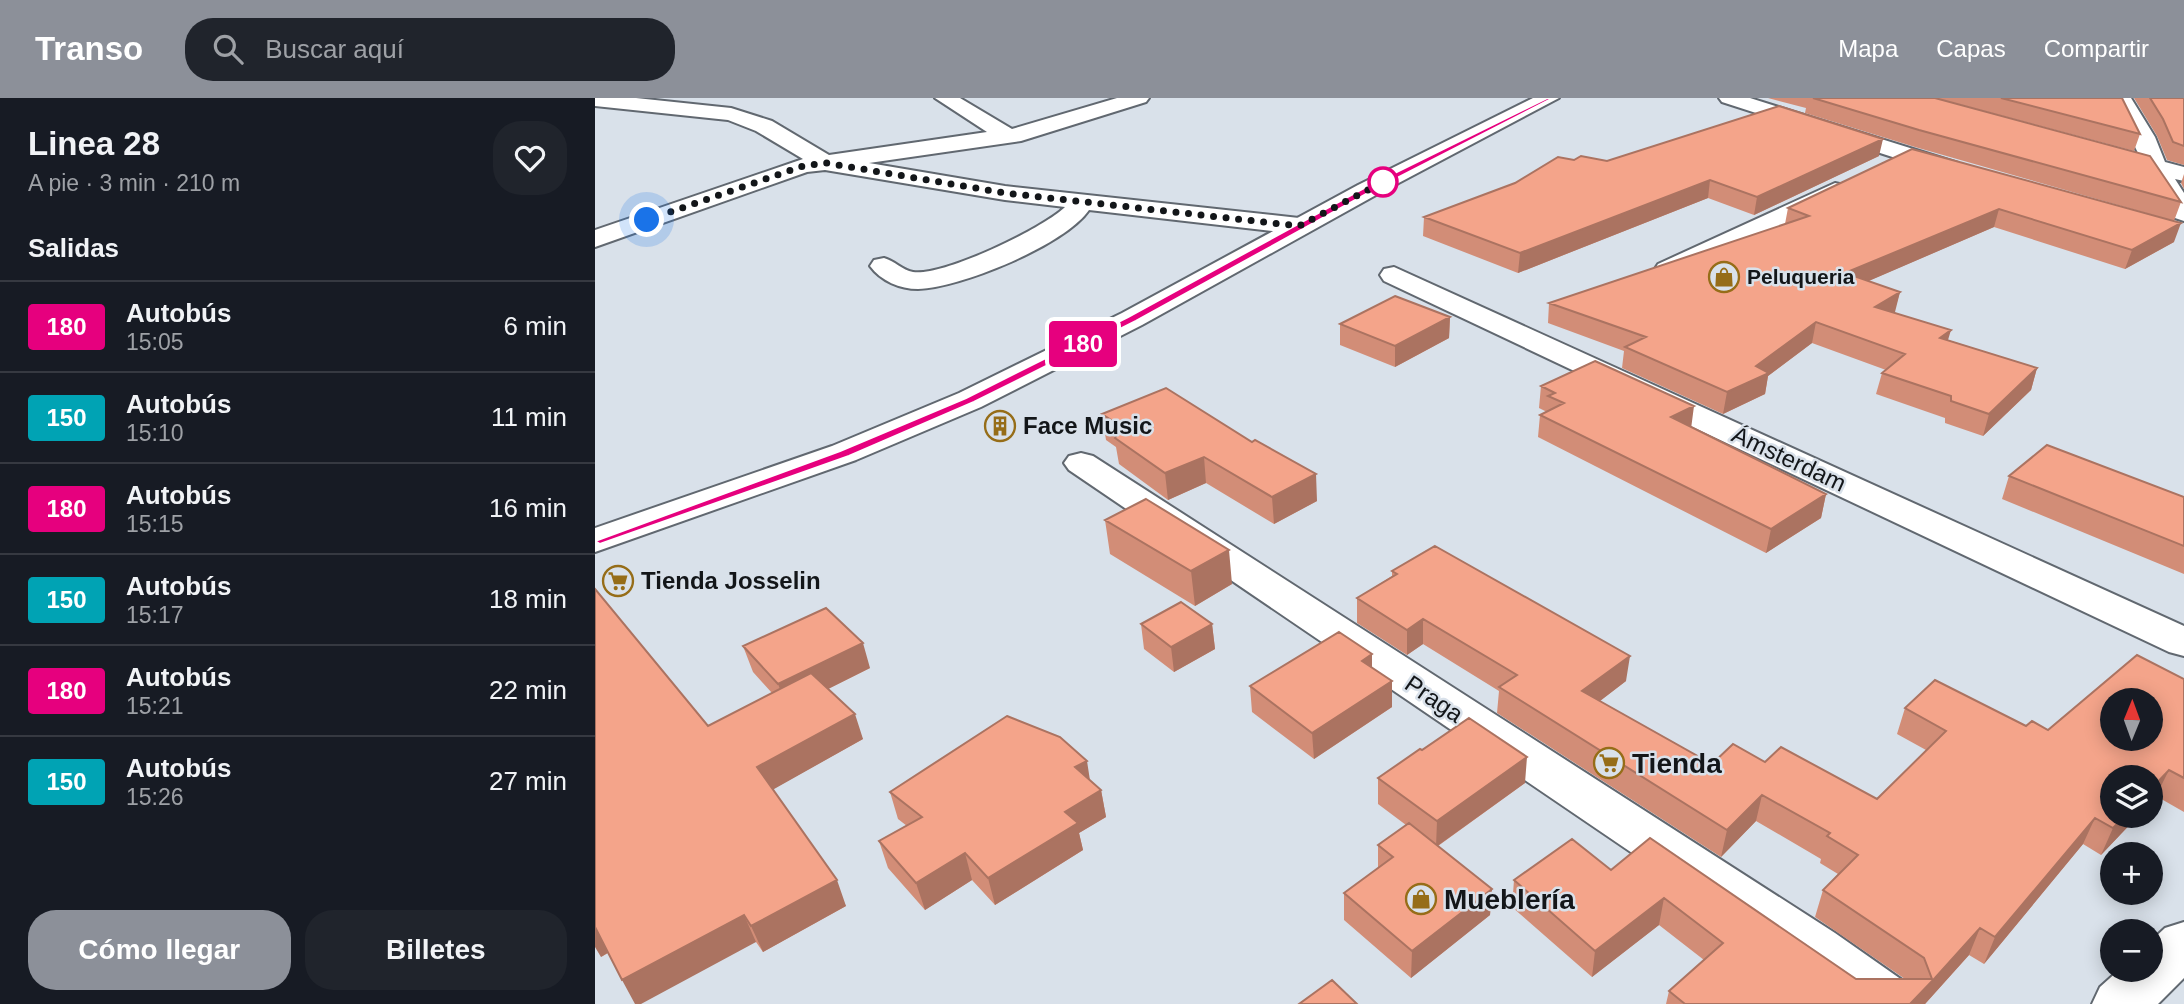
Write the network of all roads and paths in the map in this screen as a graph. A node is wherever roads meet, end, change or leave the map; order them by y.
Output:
1 (945, 98) edge
2 (1082, 98) edge
3 (1139, 98) edge
4 (1549, 98) edge
5 (1729, 98) edge
6 (2121, 98) edge
7 (595, 100) edge
8 (1105, 108) junction
9 (1009, 136) junction
10 (2088, 148) edge
11 (1906, 155) junction
12 (826, 163) junction
13 (2155, 166) junction
14 (1882, 167) edge
15 (1972, 174) edge
16 (2184, 174) edge
17 (1857, 179) edge
18 (1081, 202) junction
19 (1299, 226) junction
20 (2180, 226) edge
21 (595, 239) edge
22 (884, 266) dead end
23 (1661, 273) edge
24 (1394, 275) dead end
25 (1081, 463) dead end
26 (595, 541) edge
27 (2184, 642) edge
28 (2184, 944) edge
29 (1892, 1004) edge
30 (2120, 1004) edge

1 - 9 street
2 - 8 street
3 - 8 street
4 - 19 street
5 - 11 street
6 - 13 street
7 - 12 street
8 - 9 street
9 - 12 street
10 - 13 street
11 - 14 street
11 - 15 street
12 - 18 street
12 - 21 street
13 - 16 street
13 - 20 street
17 - 23 street
18 - 19 street
18 - 22 street
19 - 26 street
24 - 27 street, Ámsterdam
25 - 29 street, Praga
28 - 30 street

